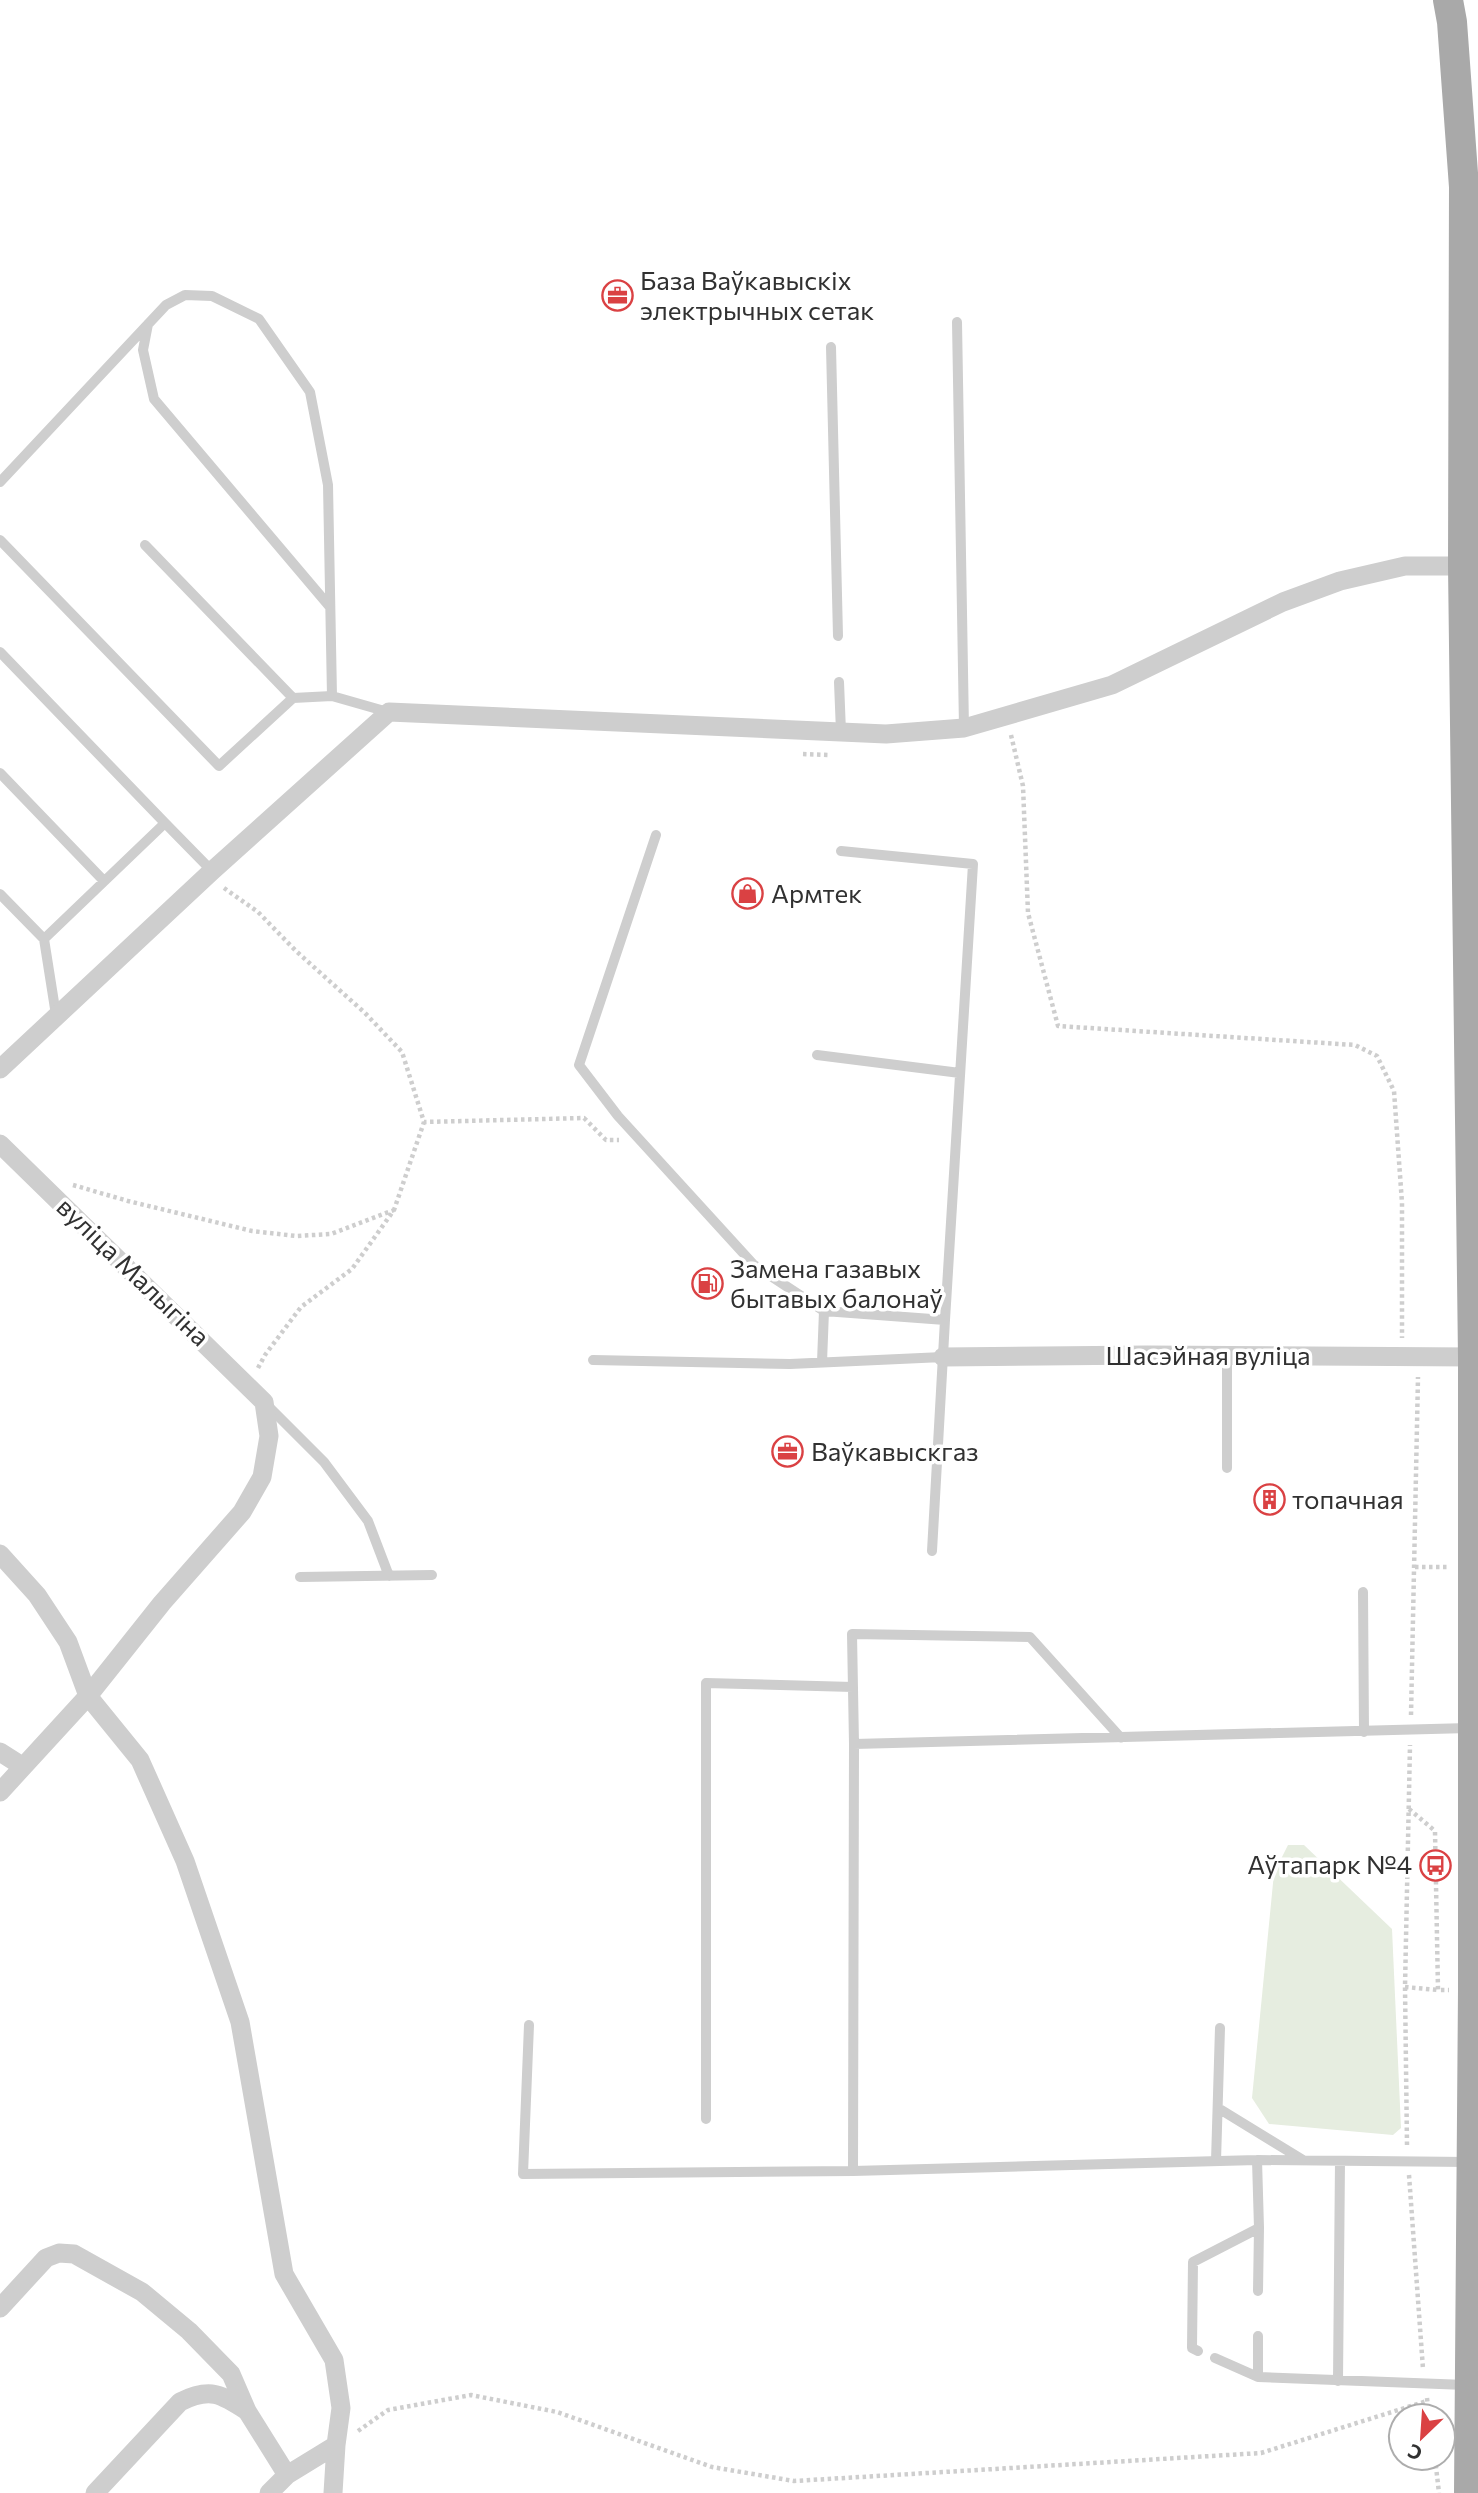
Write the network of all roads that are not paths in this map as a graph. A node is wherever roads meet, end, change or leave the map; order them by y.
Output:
1 (1448, 0) edge
2 (957, 322) dead end
3 (148, 324) junction
4 (831, 347) dead end
5 (0, 482) edge
6 (0, 540) edge
7 (145, 545) dead end
8 (1463, 566) junction
9 (330, 607) junction
10 (838, 636) dead end
11 (0, 652) edge
12 (839, 682) dead end
13 (332, 696) junction
14 (293, 698) junction
15 (389, 712) junction
16 (964, 728) junction
17 (841, 732) junction
18 (0, 773) edge
19 (165, 822) junction
20 (656, 835) dead end
21 (841, 850) dead end
22 (216, 878) junction
23 (104, 881) junction
24 (0, 894) edge
25 (44, 939) junction
26 (57, 1018) junction
27 (817, 1055) dead end
28 (0, 1069) edge
29 (960, 1073) junction
30 (0, 1144) edge
31 (824, 1311) junction
32 (945, 1320) junction
33 (1227, 1355) junction
34 (943, 1357) junction
35 (1473, 1357) junction
36 (593, 1360) dead end
37 (822, 1362) junction
38 (264, 1402) junction
39 (1227, 1468) dead end
40 (932, 1551) dead end
41 (0, 1554) edge
42 (432, 1575) dead end
43 (389, 1576) junction
44 (300, 1577) dead end
45 (1363, 1592) dead end
46 (853, 1687) junction
47 (88, 1696) junction
48 (1473, 1728) junction
49 (1364, 1732) junction
50 (1121, 1738) junction
51 (854, 1744) junction
52 (0, 1752) edge
53 (22, 1766) junction
54 (1475, 1790) edge
55 (0, 1792) edge
56 (529, 2025) dead end
57 (1220, 2028) dead end
58 (1218, 2108) junction
59 (706, 2119) dead end
60 (1257, 2160) junction
61 (1303, 2160) junction
62 (1216, 2161) junction
63 (1340, 2161) junction
64 (1471, 2162) junction
65 (853, 2171) junction
66 (1259, 2228) junction
67 (1258, 2291) dead end
68 (1474, 2302) edge
69 (0, 2308) edge
70 (1258, 2336) dead end
71 (1198, 2351) dead end
72 (1215, 2358) dead end
73 (1473, 2369) edge
74 (1258, 2377) junction
75 (1338, 2381) junction
76 (247, 2411) junction
77 (336, 2445) junction
78 (287, 2475) junction
79 (95, 2493) edge
80 (269, 2493) edge
81 (333, 2493) edge
82 (1469, 2493) edge

1 - 8 main road
2 - 16 lane
3 - 5 lane
3 - 9 lane
3 - 9 lane
4 - 10 lane
6 - 14 lane
7 - 14 lane
8 - 16 street
8 - 35 main road
9 - 13 lane
11 - 19 lane
12 - 17 lane
13 - 14 lane
13 - 15 lane
15 - 17 street
15 - 22 street
16 - 17 street
18 - 23 lane
19 - 22 lane
19 - 23 lane
20 - 31 lane
21 - 29 lane
22 - 26 street
23 - 25 lane
24 - 25 lane
25 - 26 lane
26 - 28 street
27 - 29 lane
29 - 32 lane
30 - 38 street, вуліца Малыгіна
31 - 32 lane
31 - 37 lane
32 - 34 lane
33 - 34 street, Шасэйная вуліца
33 - 35 street, Шасэйная вуліца
33 - 39 lane
34 - 37 lane
34 - 40 lane
35 - 48 main road
36 - 37 lane
38 - 43 lane
38 - 47 street
41 - 47 street
42 - 43 lane
43 - 44 lane
45 - 49 lane
46 - 50 lane
46 - 51 lane
46 - 59 lane
47 - 53 street
47 - 77 street
48 - 49 lane
48 - 54 main road
49 - 50 lane
50 - 51 lane
51 - 65 lane
52 - 53 street
53 - 55 street
54 - 64 main road
56 - 65 lane
57 - 58 lane
58 - 61 lane
58 - 62 lane
60 - 61 lane
60 - 62 lane
60 - 66 lane
61 - 63 lane
62 - 65 lane
63 - 64 lane
63 - 75 lane
64 - 68 main road
66 - 67 lane
66 - 71 lane
68 - 73 main road
69 - 76 street
70 - 74 lane
72 - 74 lane
73 - 75 lane
73 - 82 main road
74 - 75 lane
76 - 78 street
76 - 79 street
77 - 78 street
77 - 81 street
78 - 80 street

